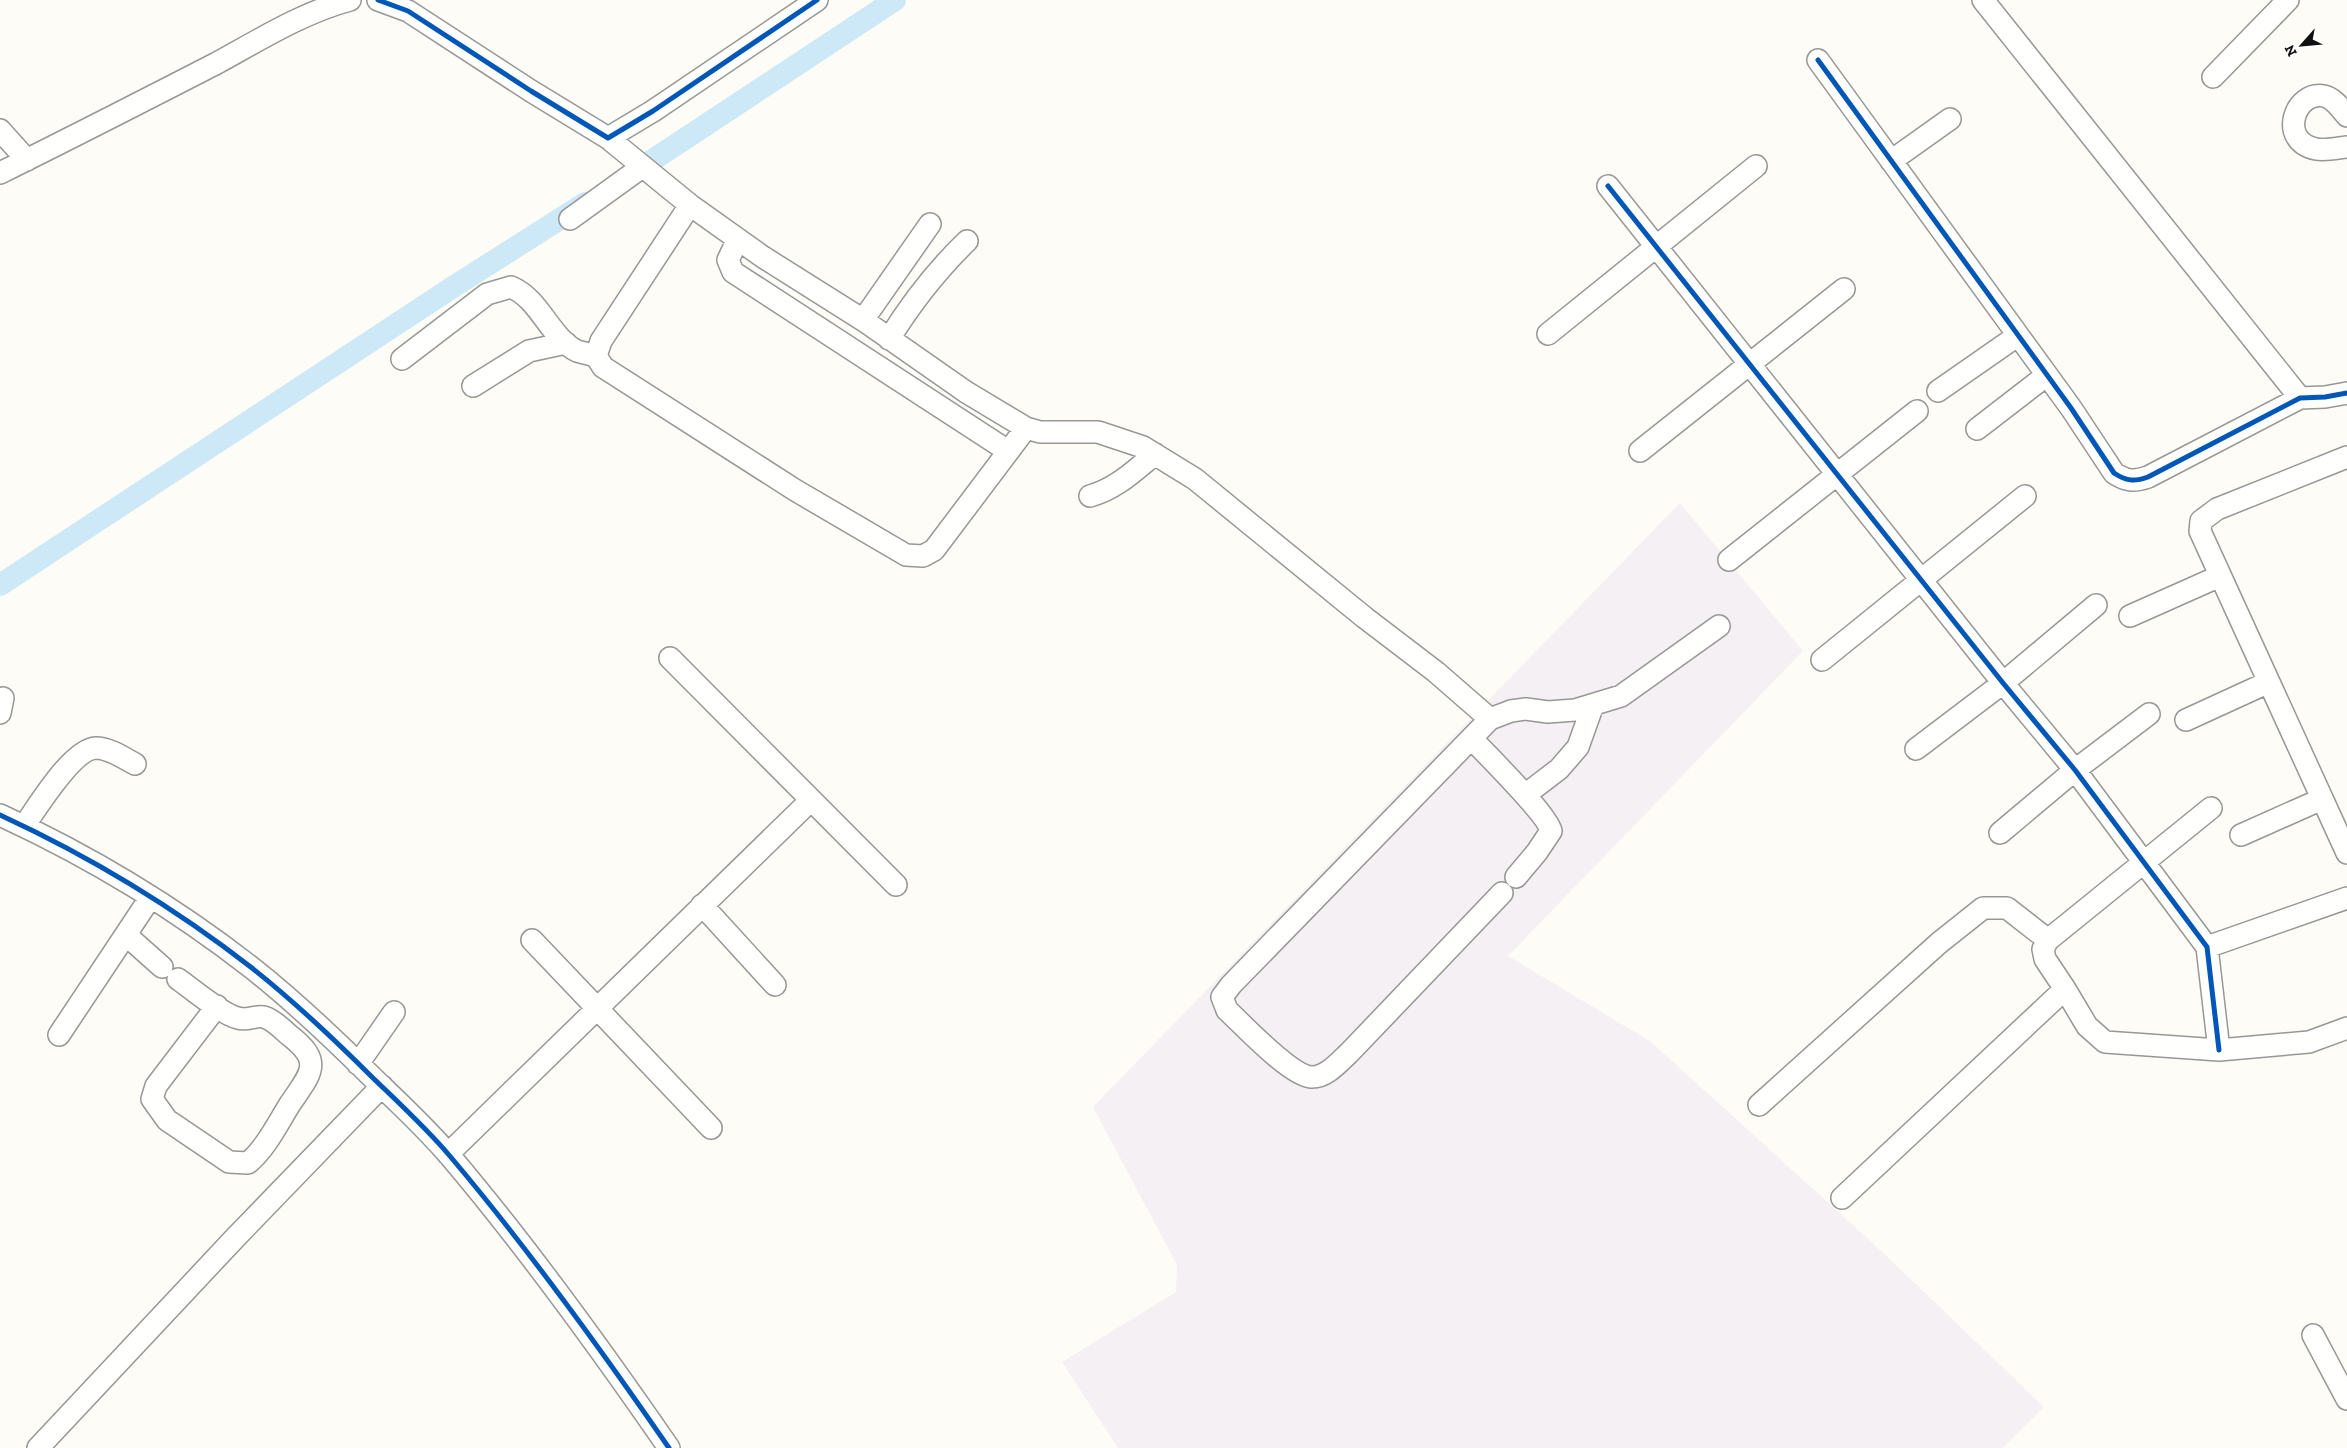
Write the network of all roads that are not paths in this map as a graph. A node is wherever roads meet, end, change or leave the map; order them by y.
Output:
1 (350, 0) edge
2 (378, 0) edge
3 (817, 0) edge
4 (1983, 0) edge
5 (2288, 0) edge
6 (1818, 60) dead end
7 (2213, 77) dead end
8 (2347, 116) edge
9 (1950, 119) dead end
10 (0, 130) edge
11 (2347, 147) edge
12 (625, 152) junction
13 (27, 160) junction
14 (1891, 161) junction
15 (1756, 166) dead end
16 (0, 173) edge
17 (1608, 186) dead end
18 (690, 205) junction
19 (570, 219) dead end
20 (930, 224) dead end
21 (738, 239) junction
22 (967, 241) dead end
23 (1657, 248) junction
24 (1844, 289) dead end
25 (863, 320) junction
26 (1548, 334) dead end
27 (2018, 336) junction
28 (889, 339) junction
29 (566, 343) junction
30 (596, 356) junction
31 (402, 359) dead end
32 (1750, 364) junction
33 (2047, 375) junction
34 (474, 386) dead end
35 (1938, 391) dead end
36 (2347, 393) edge
37 (2300, 398) junction
38 (1917, 411) dead end
39 (1026, 428) junction
40 (1977, 429) dead end
41 (1640, 451) dead end
42 (1008, 452) junction
43 (1154, 454) junction
44 (2347, 457) edge
45 (1837, 474) junction
46 (1090, 496) dead end
47 (2024, 496) dead end
48 (1730, 560) dead end
49 (2220, 576) junction
50 (1920, 580) junction
51 (2096, 605) dead end
52 (2130, 616) dead end
53 (1718, 626) dead end
54 (670, 658) dead end
55 (1822, 660) dead end
56 (2268, 682) junction
57 (2003, 683) junction
58 (1593, 705) junction
59 (2149, 714) dead end
60 (1490, 719) junction
61 (2186, 720) dead end
62 (1472, 739) junction
63 (1916, 750) dead end
64 (135, 764) dead end
65 (2075, 770) junction
66 (1525, 795) junction
67 (2322, 799) junction
68 (811, 800) junction
69 (2211, 808) dead end
70 (0, 815) edge
71 (24, 826) junction
72 (2000, 833) dead end
73 (2241, 835) dead end
74 (2347, 853) edge
75 (2144, 864) junction
76 (1516, 876) dead end
77 (896, 885) dead end
78 (1502, 893) dead end
79 (150, 898) junction
80 (2347, 898) edge
81 (702, 905) junction
82 (126, 935) junction
83 (532, 940) dead end
84 (2048, 940) junction
85 (2207, 947) junction
86 (775, 984) dead end
87 (2066, 989) junction
88 (217, 1006) junction
89 (597, 1009) junction
90 (394, 1012) dead end
91 (2347, 1028) edge
92 (59, 1035) dead end
93 (2219, 1050) junction
94 (358, 1064) junction
95 (382, 1086) junction
96 (1760, 1105) dead end
97 (711, 1128) dead end
98 (448, 1154) junction
99 (1842, 1198) dead end
100 (2313, 1335) dead end
101 (2347, 1399) edge
102 (38, 1448) edge
103 (669, 1448) edge

1 - 13 street
2 - 12 street
3 - 12 street
4 - 37 street
5 - 7 street
6 - 14 street
8 - 11 street
9 - 14 street
10 - 13 street
12 - 18 street
12 - 19 street
13 - 16 street
14 - 27 street
15 - 23 street
17 - 23 street
18 - 21 street
18 - 30 street
20 - 25 street
21 - 25 street
21 - 42 street
22 - 28 street
23 - 26 street
23 - 32 street
24 - 32 street
25 - 28 street
27 - 33 street
27 - 35 street
28 - 39 street
29 - 30 street
29 - 31 street
29 - 34 street
30 - 42 street
32 - 41 street
32 - 45 street
33 - 37 street
33 - 40 street
36 - 37 street
38 - 45 street
39 - 42 street
39 - 43 street
43 - 46 street
43 - 60 street
44 - 49 street
45 - 48 street
45 - 50 street
47 - 50 street
49 - 52 street
49 - 56 street
50 - 55 street
50 - 57 street
51 - 57 street
53 - 58 street
54 - 68 street
56 - 61 street
56 - 67 street
57 - 63 street
57 - 65 street
58 - 60 street
58 - 66 street
59 - 65 street
60 - 62 street
62 - 66 street
62 - 78 street
64 - 71 street
65 - 72 street
65 - 75 street
66 - 76 street
67 - 73 street
67 - 74 street
68 - 77 street
68 - 81 street
69 - 75 street
70 - 71 street
71 - 79 street
75 - 84 street
75 - 85 street
79 - 82 street
79 - 94 street
80 - 85 street
81 - 86 street
81 - 89 street
82 - 88 street
82 - 92 street
83 - 89 street
84 - 87 street
84 - 96 street
85 - 93 street
87 - 93 street
87 - 99 street
88 - 88 street
89 - 97 street
89 - 98 street
90 - 94 street
91 - 93 street
94 - 95 street
95 - 98 street
95 - 102 street
98 - 103 street
100 - 101 street

